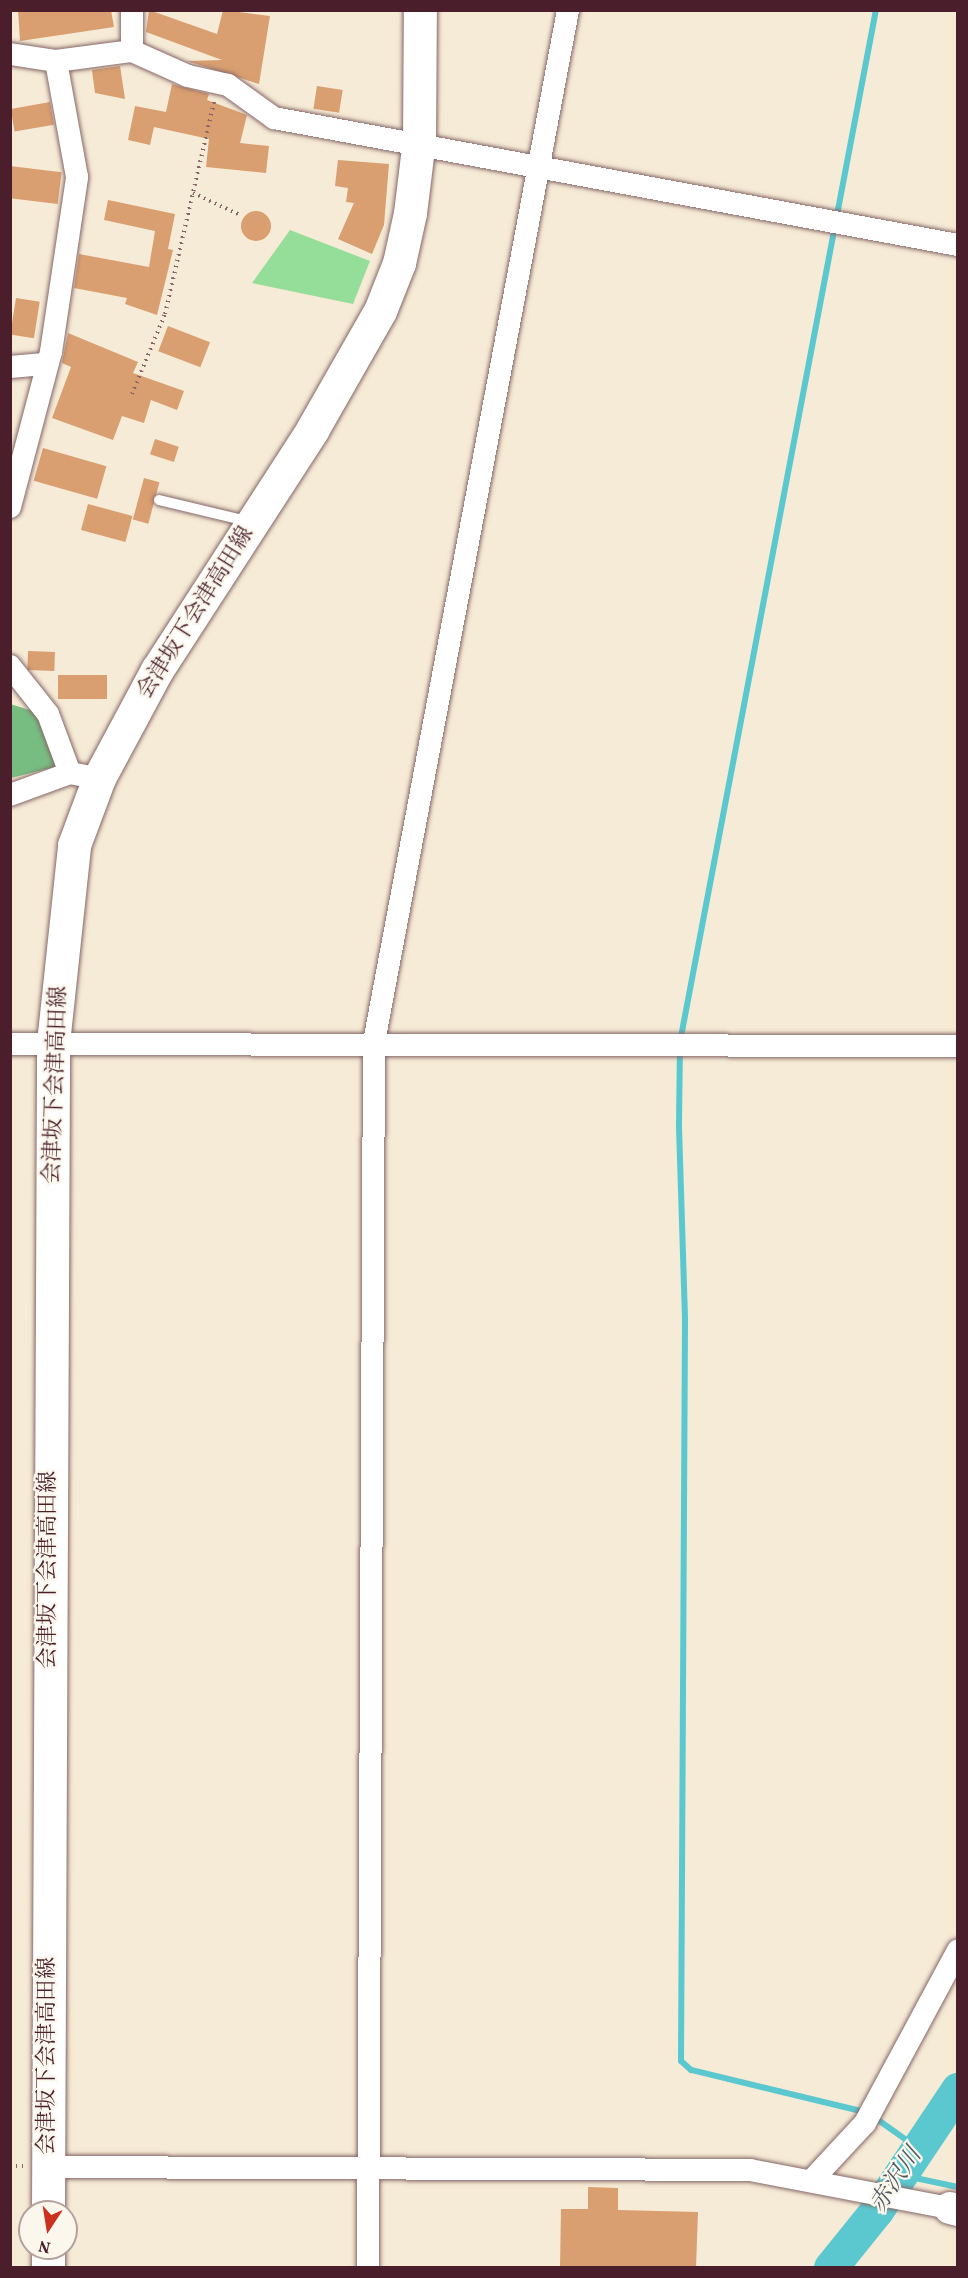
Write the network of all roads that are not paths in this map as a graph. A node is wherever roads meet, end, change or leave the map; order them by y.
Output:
1 (132, 10) edge
2 (420, 10) edge
3 (568, 10) edge
4 (132, 51) junction
5 (10, 54) edge
6 (56, 61) junction
7 (418, 145) junction
8 (539, 166) junction
9 (957, 245) edge
10 (47, 364) junction
11 (10, 367) edge
12 (159, 500) dead end
13 (10, 507) edge
14 (253, 522) junction
15 (10, 666) edge
16 (85, 776) junction
17 (10, 795) edge
18 (374, 1042) junction
19 (53, 1043) junction
20 (10, 1044) edge
21 (957, 1046) edge
22 (957, 1950) edge
23 (48, 2167) junction
24 (366, 2167) junction
25 (817, 2179) junction
26 (48, 2200) edge
27 (954, 2209) edge
28 (368, 2268) edge

1 - 4 street
2 - 7 main road, 会津坂下会津高田線
3 - 8 street
4 - 6 street
4 - 7 street
5 - 6 street
6 - 10 street
7 - 8 street
7 - 14 main road, 会津坂下会津高田線
8 - 9 street
8 - 18 street
10 - 11 street
10 - 13 street
12 - 14 lane
14 - 16 main road, 会津坂下会津高田線
15 - 16 street
16 - 17 street
16 - 19 main road, 会津坂下会津高田線
18 - 19 street
18 - 21 street
18 - 24 street
19 - 20 street
19 - 23 main road, 会津坂下会津高田線
22 - 25 street
23 - 24 street
23 - 26 main road, 会津坂下会津高田線
24 - 25 street
24 - 28 street
25 - 27 street

